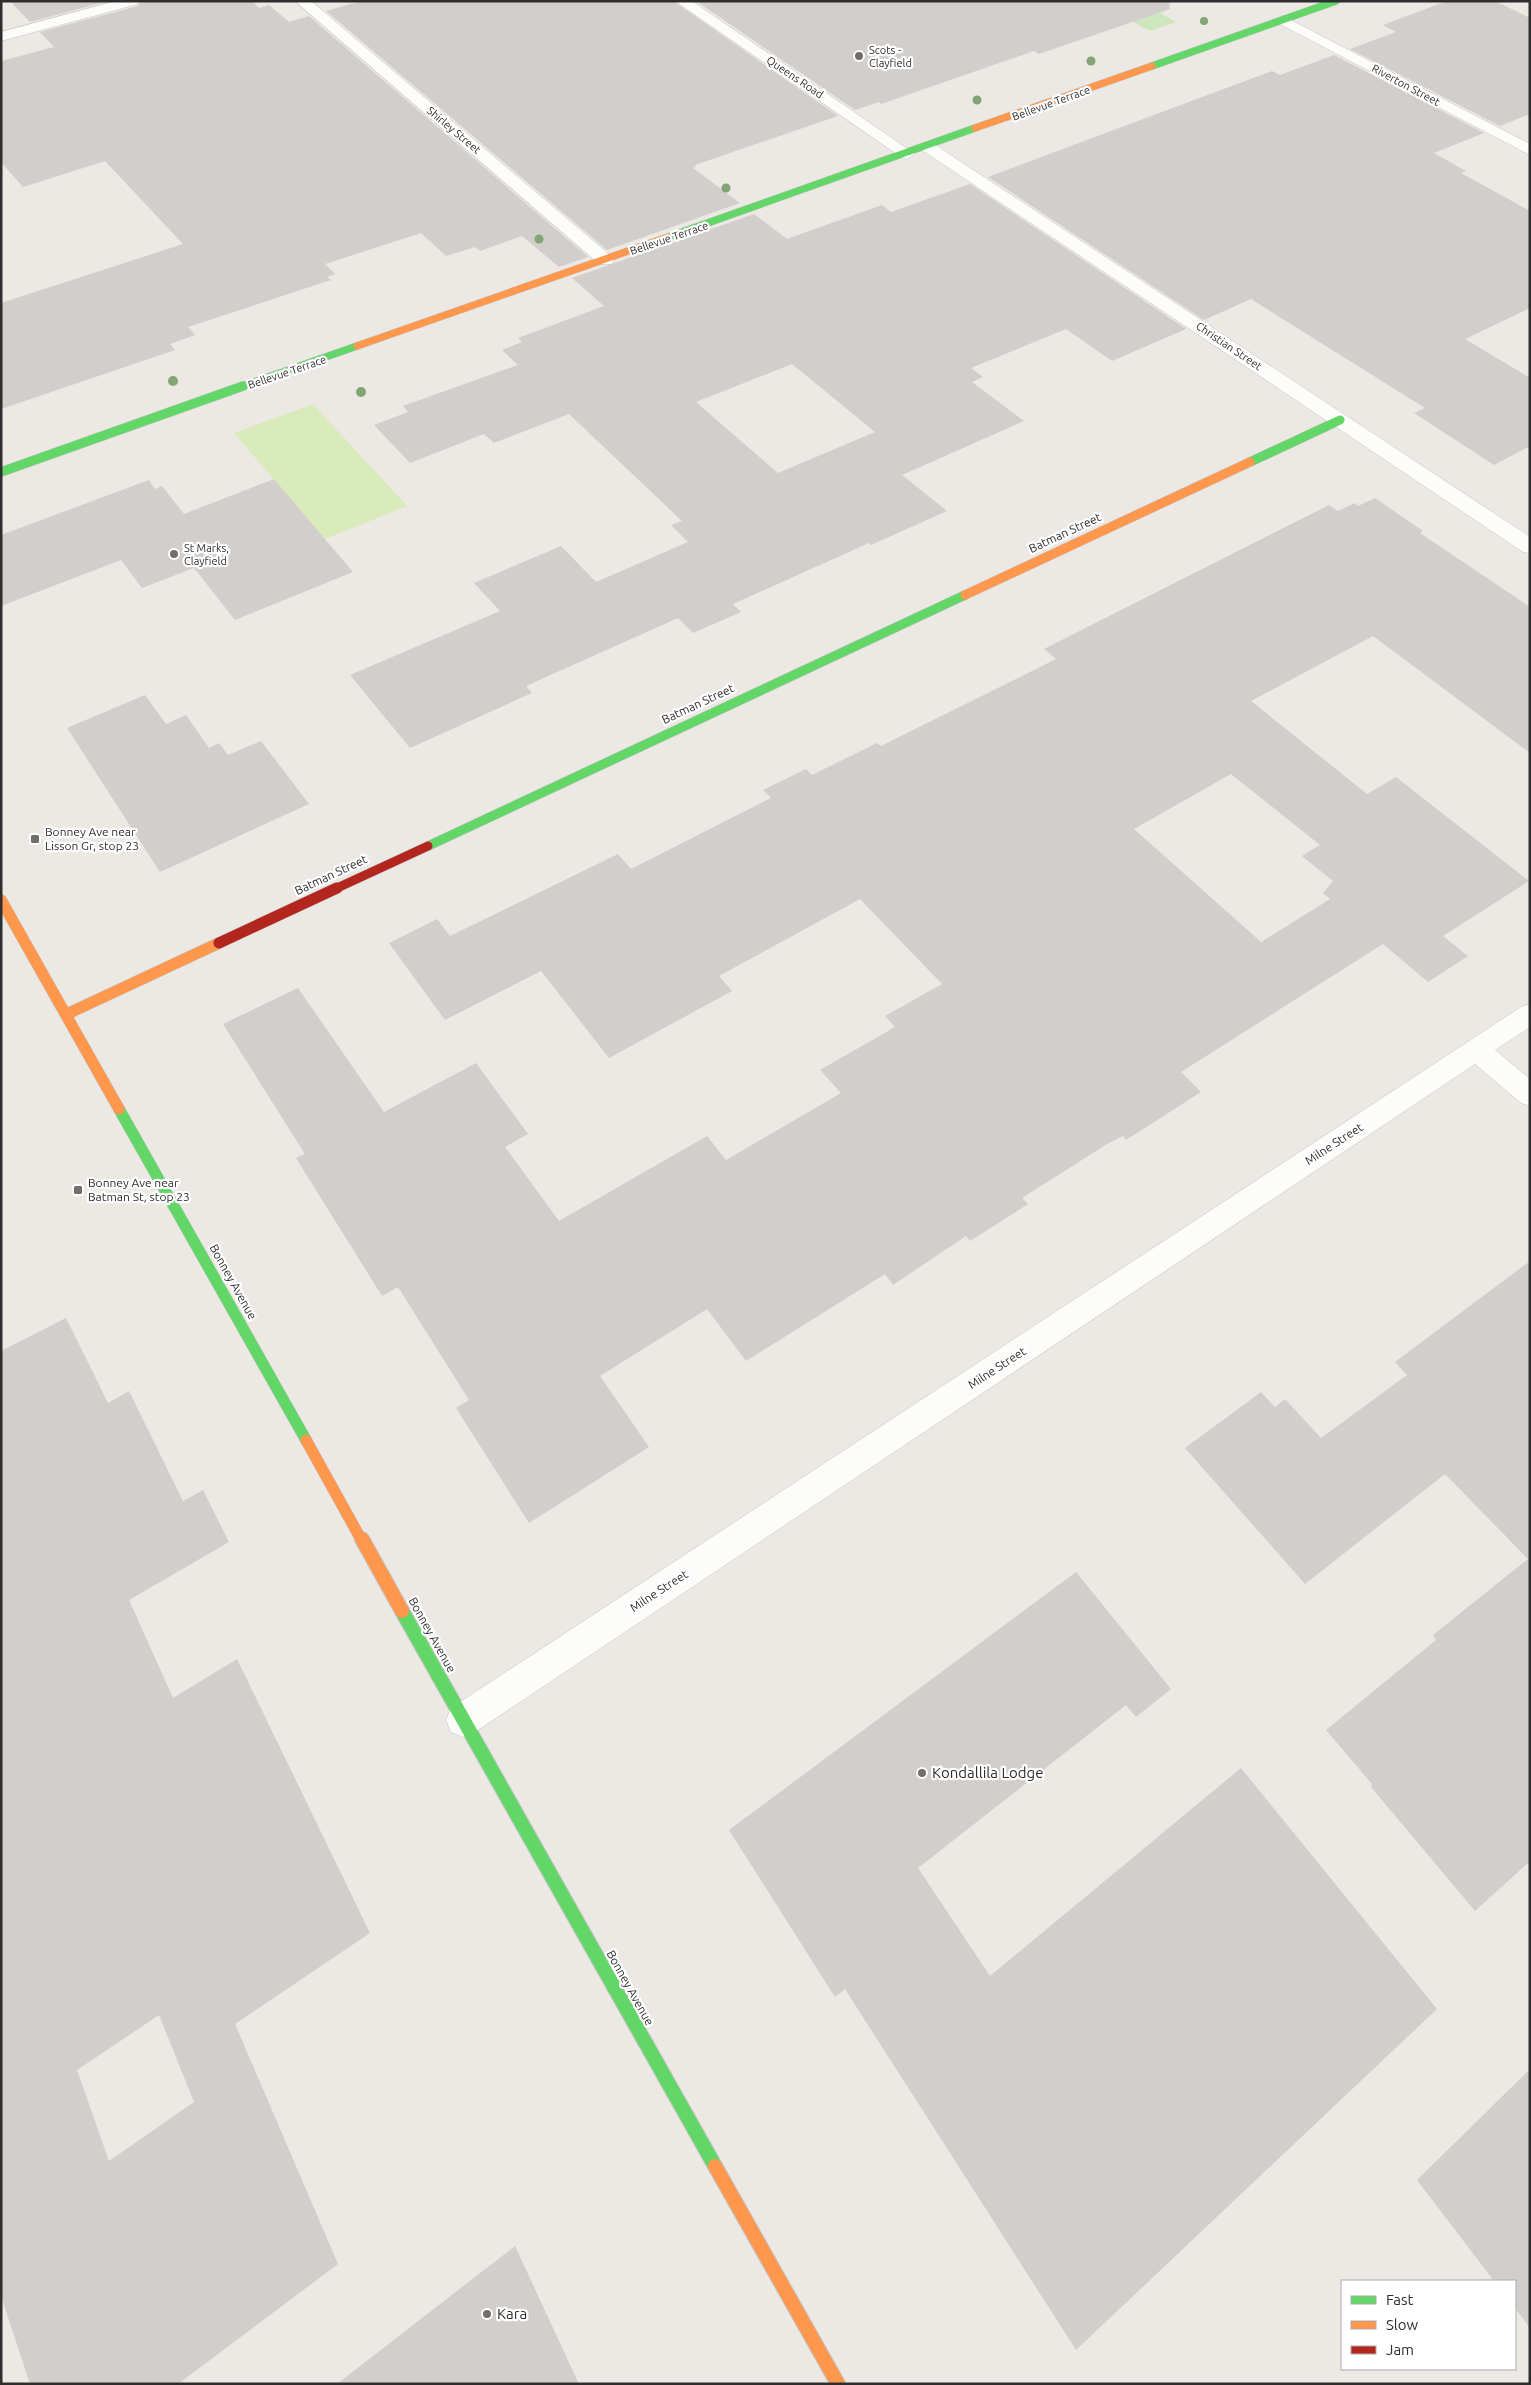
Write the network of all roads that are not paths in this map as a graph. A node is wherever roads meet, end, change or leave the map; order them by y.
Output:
1 (133, 1) edge
2 (302, 1) edge
3 (710, 1) edge
4 (1336, 1) edge
5 (686, 4) edge
6 (1283, 20) junction
7 (1, 37) edge
8 (928, 146) junction
9 (1530, 150) edge
10 (907, 154) junction
11 (605, 260) junction
12 (1340, 420) junction
13 (1, 472) edge
14 (1530, 547) edge
15 (4, 911) edge
16 (67, 1014) junction
17 (1530, 1014) edge
18 (1477, 1050) junction
19 (1530, 1095) edge
20 (463, 1720) junction
21 (838, 2384) edge

1 - 7 street
2 - 11 street, Shirley Street
3 - 5 street
4 - 6 street, Bellevue Terrace
5 - 10 street, Queens Road
6 - 8 street, Bellevue Terrace
6 - 9 street, Riverton Street
8 - 10 street, Bellevue Terrace
8 - 12 street, Christian Street
10 - 11 street, Bellevue Terrace
11 - 13 street, Bellevue Terrace
12 - 14 street, Christian Street
12 - 16 street, Batman Street
15 - 16 street, Bonney Avenue
16 - 20 street, Bonney Avenue
17 - 18 street, Milne Street
18 - 19 street
18 - 20 street, Milne Street
20 - 21 street, Bonney Avenue

